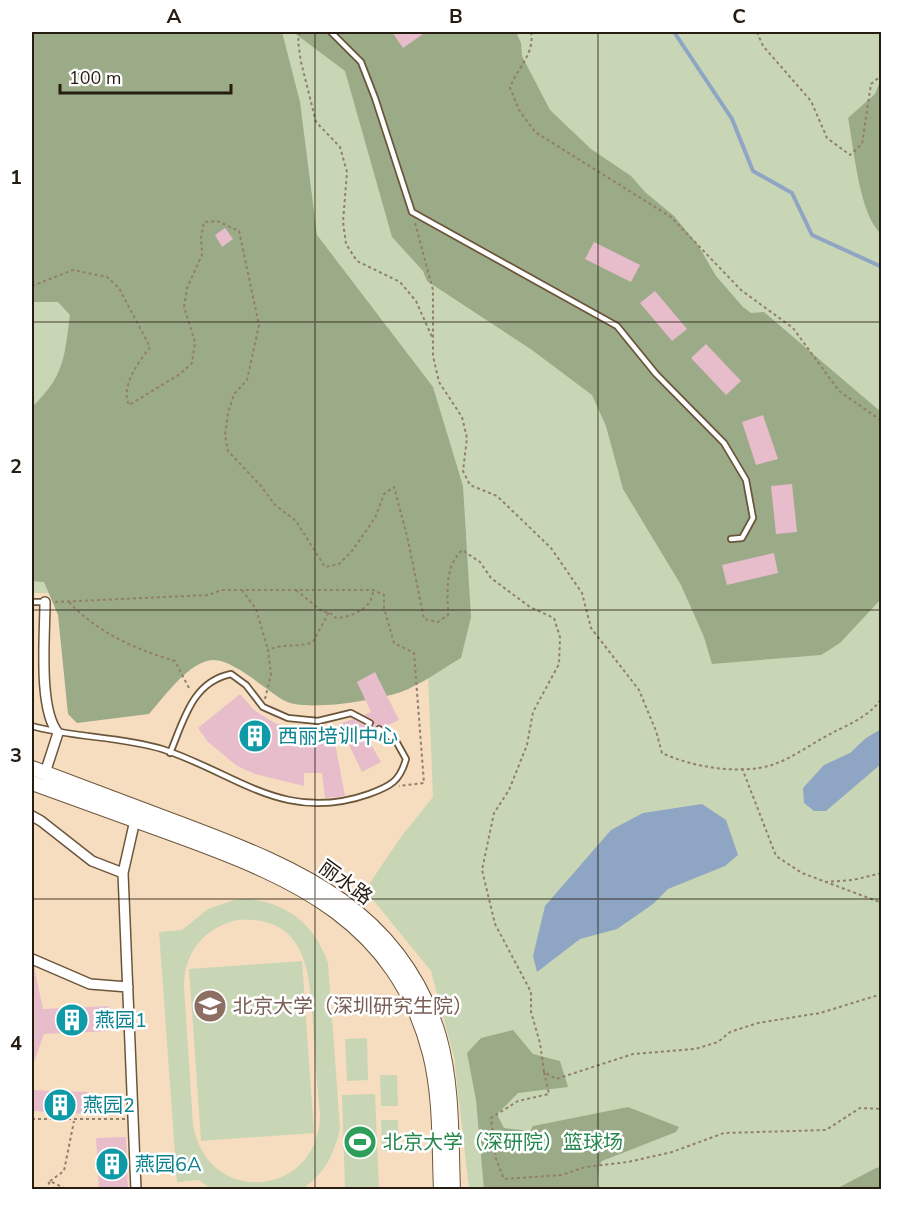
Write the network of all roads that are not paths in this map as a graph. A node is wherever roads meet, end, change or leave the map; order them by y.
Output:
1 (331, 32) edge
2 (730, 539) dead end
3 (32, 602) edge
4 (45, 602) joint
5 (370, 723) dead end
6 (32, 726) edge
7 (379, 729) dead end
8 (58, 733) junction
9 (171, 753) junction
10 (32, 768) edge
11 (45, 773) junction
12 (32, 783) edge
13 (32, 816) edge
14 (135, 820) junction
15 (123, 873) junction
16 (32, 959) edge
17 (128, 987) junction
18 (136, 1190) edge
19 (441, 1190) edge
20 (453, 1190) edge

1 - 2 lane
3 - 4 lane
4 - 8 street
5 - 9 lane
6 - 8 lane
7 - 9 lane
8 - 9 lane
8 - 11 street
10 - 11 main road, 丽水路
11 - 20 main road, 丽水路
12 - 14 main road, 丽水路
13 - 15 street
14 - 15 street
14 - 19 main road, 丽水路
15 - 17 street
16 - 17 street
17 - 18 street

